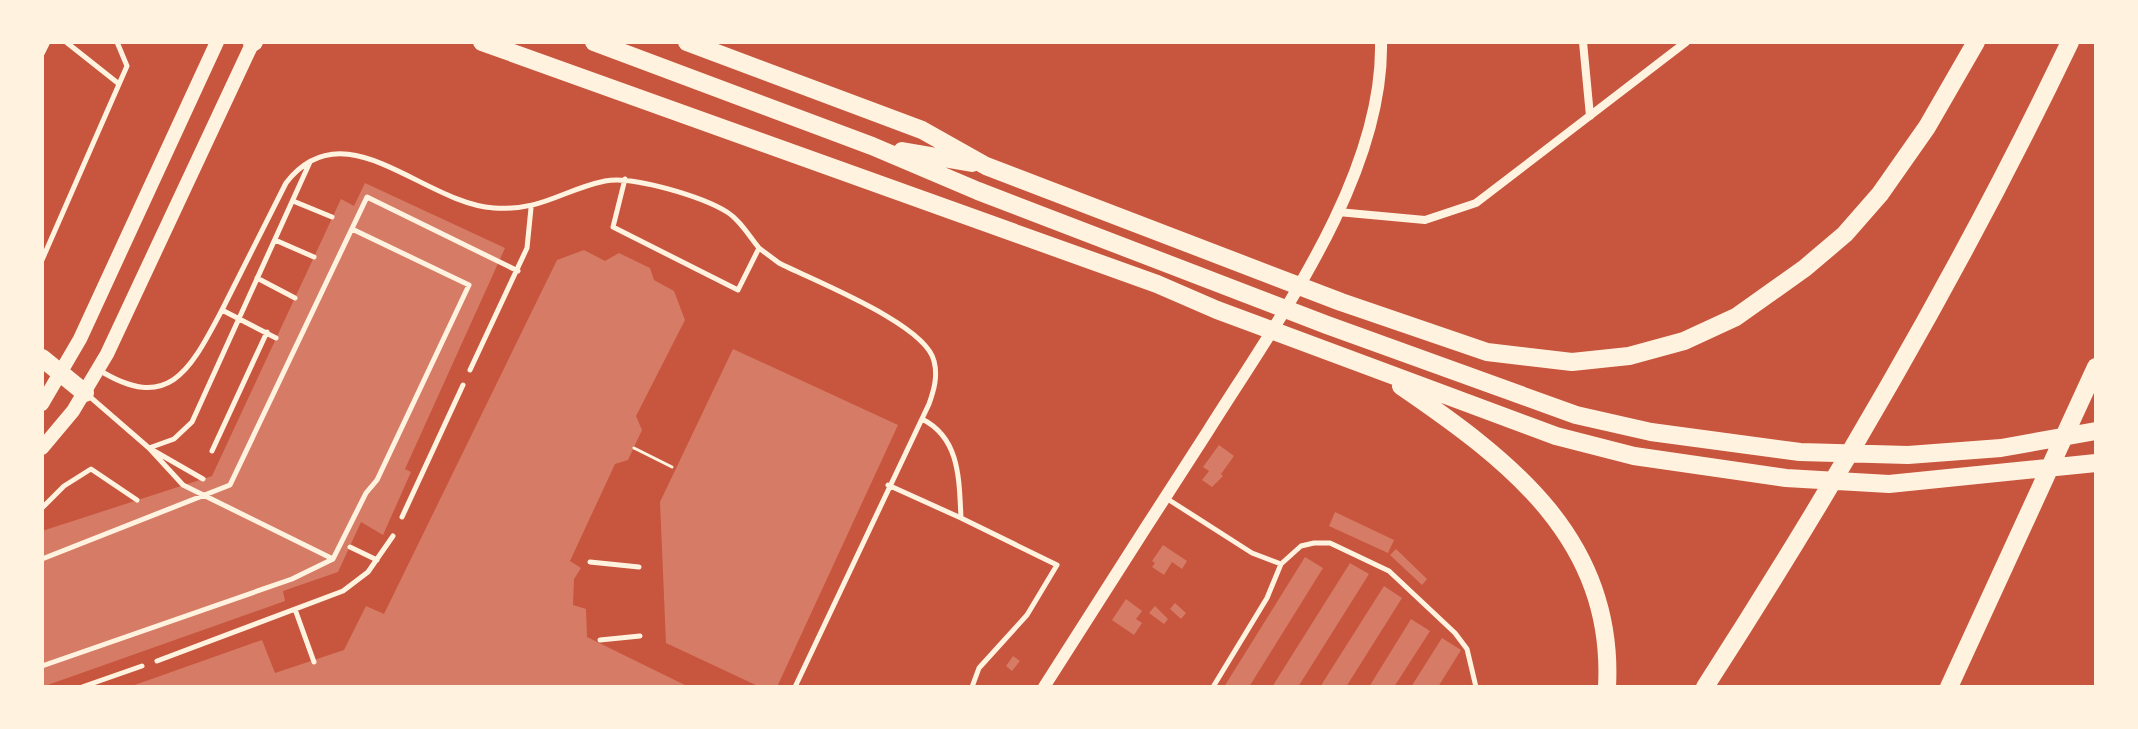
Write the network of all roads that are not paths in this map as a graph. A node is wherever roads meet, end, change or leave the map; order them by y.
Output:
1 (48, 42) edge
2 (66, 42) edge
3 (117, 42) edge
4 (253, 42) edge
5 (482, 42) edge
6 (594, 42) edge
7 (687, 42) edge
8 (1381, 42) edge
9 (1583, 42) edge
10 (1686, 42) edge
11 (1976, 42) edge
12 (2070, 42) edge
13 (214, 46) edge
14 (42, 54) edge
15 (119, 84) junction
16 (1590, 116) junction
17 (872, 146) junction
18 (311, 161) junction
19 (986, 166) junction
20 (625, 179) junction
21 (292, 201) junction
22 (531, 208) junction
23 (1338, 212) junction
24 (332, 217) dead end
25 (352, 229) junction
26 (275, 240) junction
27 (759, 248) junction
28 (314, 257) dead end
29 (42, 260) edge
30 (518, 271) junction
31 (257, 278) junction
32 (295, 298) dead end
33 (222, 310) junction
34 (238, 318) junction
35 (267, 332) junction
36 (276, 338) dead end
37 (42, 358) edge
38 (2096, 367) edge
39 (98, 370) junction
40 (470, 370) dead end
41 (1378, 371) junction
42 (62, 374) junction
43 (463, 385) dead end
44 (85, 393) junction
45 (42, 404) edge
46 (922, 419) junction
47 (2096, 431) edge
48 (42, 448) edge
49 (149, 448) junction
50 (212, 451) dead end
51 (2096, 463) edge
52 (203, 479) dead end
53 (888, 485) junction
54 (1165, 498) junction
55 (137, 500) dead end
56 (42, 508) edge
57 (402, 517) dead end
58 (961, 518) junction
59 (393, 536) dead end
60 (350, 547) dead end
61 (42, 559) edge
62 (333, 559) junction
63 (377, 560) junction
64 (590, 562) dead end
65 (1281, 564) junction
66 (639, 567) dead end
67 (296, 612) junction
68 (640, 636) dead end
69 (600, 640) dead end
70 (157, 661) dead end
71 (314, 662) dead end
72 (42, 666) edge
73 (142, 666) dead end
74 (82, 687) edge
75 (795, 687) edge
76 (972, 687) edge
77 (1044, 687) edge
78 (1213, 687) edge
79 (1476, 687) edge
80 (1607, 687) edge
81 (1705, 687) edge
82 (1949, 687) edge

1 - 14 lane
2 - 15 lane
3 - 15 lane
4 - 39 main road
5 - 41 highway
6 - 17 highway
7 - 19 highway
8 - 23 street
9 - 16 street
10 - 16 street
11 - 19 highway
12 - 81 highway
13 - 42 main road
15 - 29 lane
16 - 23 street
17 - 19 highway
17 - 47 highway
18 - 21 lane
18 - 22 lane
18 - 33 lane
20 - 22 lane
20 - 27 lane
20 - 27 lane
21 - 24 lane
21 - 26 lane
22 - 30 lane
23 - 54 street
25 - 30 lane
25 - 61 lane
25 - 62 lane
26 - 28 lane
26 - 31 lane
27 - 46 lane
30 - 40 lane
31 - 32 lane
31 - 34 lane
33 - 34 lane
33 - 39 lane
34 - 35 lane
34 - 49 lane
35 - 36 lane
35 - 50 lane
37 - 42 highway
38 - 82 highway
39 - 44 main road
41 - 51 highway
41 - 80 highway
42 - 44 highway
42 - 45 main road
43 - 57 lane
44 - 48 main road
44 - 49 lane
46 - 53 lane
46 - 58 lane
49 - 52 lane
49 - 62 lane
53 - 58 lane
53 - 75 lane
54 - 65 lane
54 - 77 street
55 - 56 lane
58 - 76 lane
59 - 63 lane
60 - 63 lane
62 - 72 lane
63 - 67 lane
64 - 66 lane
65 - 78 lane
65 - 79 lane
67 - 70 lane
67 - 71 lane
68 - 69 lane
73 - 74 lane

